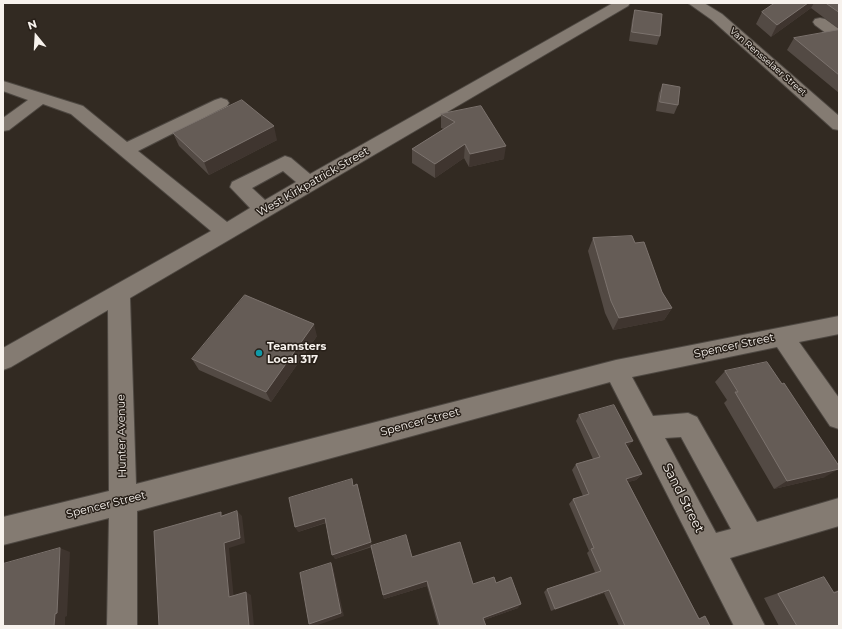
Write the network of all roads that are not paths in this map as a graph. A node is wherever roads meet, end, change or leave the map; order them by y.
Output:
1 (623, 3) edge
2 (695, 3) edge
3 (820, 22) dead end
4 (839, 36) edge
5 (3, 86) edge
6 (41, 98) junction
7 (221, 103) dead end
8 (839, 125) edge
9 (3, 126) edge
10 (126, 150) junction
11 (310, 184) junction
12 (264, 210) junction
13 (226, 232) junction
14 (119, 294) junction
15 (839, 325) edge
16 (782, 336) junction
17 (3, 360) edge
18 (616, 370) junction
19 (839, 418) edge
20 (647, 428) junction
21 (123, 501) junction
22 (839, 512) edge
23 (3, 531) edge
24 (751, 538) junction
25 (710, 549) junction
26 (122, 626) edge
27 (750, 626) edge

1 - 11 street, West Kirkpatrick Street
2 - 8 street, Van Rensselaer Street
3 - 4 street
5 - 6 street
6 - 9 street
6 - 10 street
7 - 10 street
10 - 13 street
11 - 12 street, West Kirkpatrick Street
11 - 12 street
12 - 13 street, West Kirkpatrick Street
13 - 14 street, West Kirkpatrick Street
14 - 17 street, West Kirkpatrick Street
14 - 21 street, Hunter Avenue
15 - 16 street, Spencer Street
16 - 18 street, Spencer Street
16 - 19 street
18 - 20 street, Sand Street
18 - 21 street, Spencer Street
20 - 24 street
20 - 25 street, Sand Street
21 - 23 street, Spencer Street
21 - 26 street, Hunter Avenue
22 - 24 street
24 - 25 street
25 - 27 street, Sand Street

